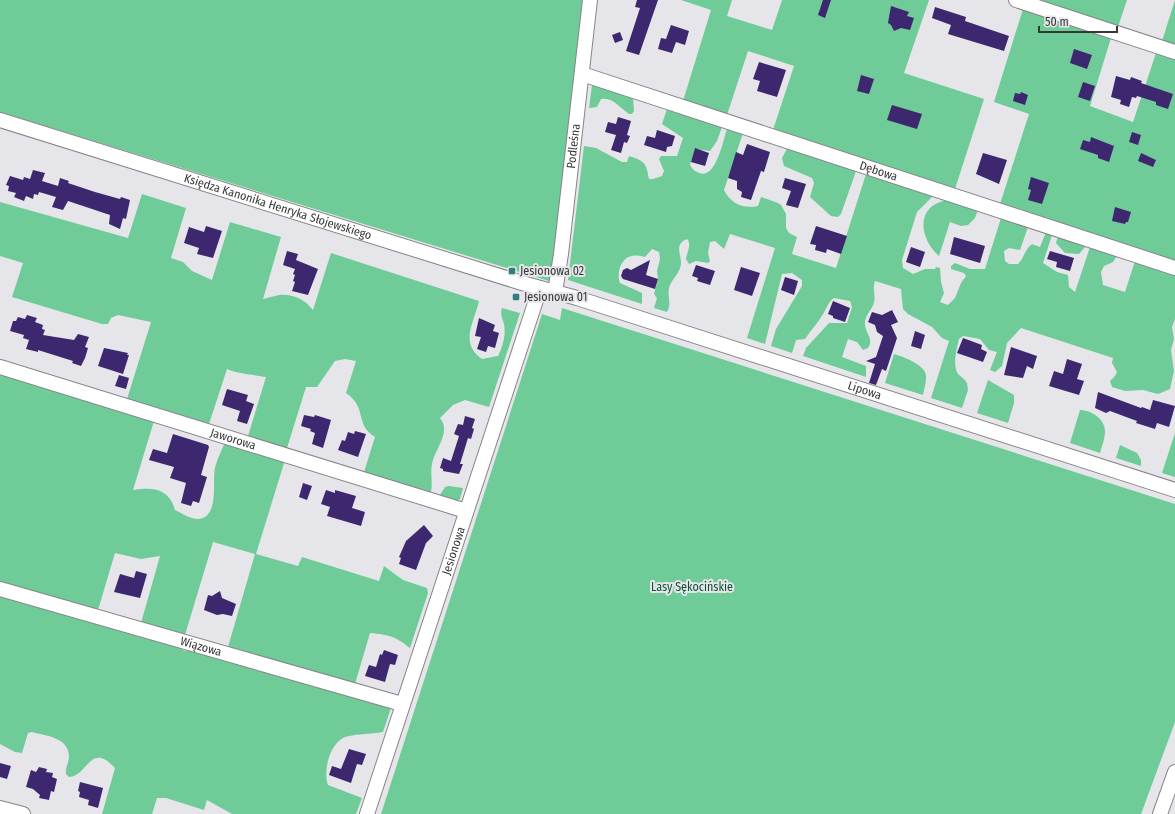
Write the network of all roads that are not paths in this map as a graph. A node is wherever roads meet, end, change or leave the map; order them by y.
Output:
1 (590, 0) edge
2 (1016, 0) edge
3 (1175, 52) edge
4 (582, 74) junction
5 (0, 120) edge
6 (1175, 268) edge
7 (540, 288) junction
8 (555, 292) junction
9 (0, 367) edge
10 (1175, 490) edge
11 (466, 511) junction
12 (0, 589) edge
13 (402, 704) junction
14 (1175, 772) edge
15 (0, 808) edge
16 (23, 814) edge
17 (367, 814) edge
18 (1160, 814) edge

1 - 4 street, Podleśna
2 - 3 street
4 - 6 street, Dębowa
4 - 8 street, Podleśna
5 - 7 street, Księdza Kanonika Henryka Słojewskiego
7 - 8 street, Księdza Kanonika Henryka Słojewskiego
7 - 11 street, Jesionowa
8 - 10 street, Lipowa
9 - 11 street, Jaworowa
11 - 13 street, Jesionowa
12 - 13 street, Wiązowa
13 - 17 street, Jesionowa
14 - 18 street
15 - 16 street

